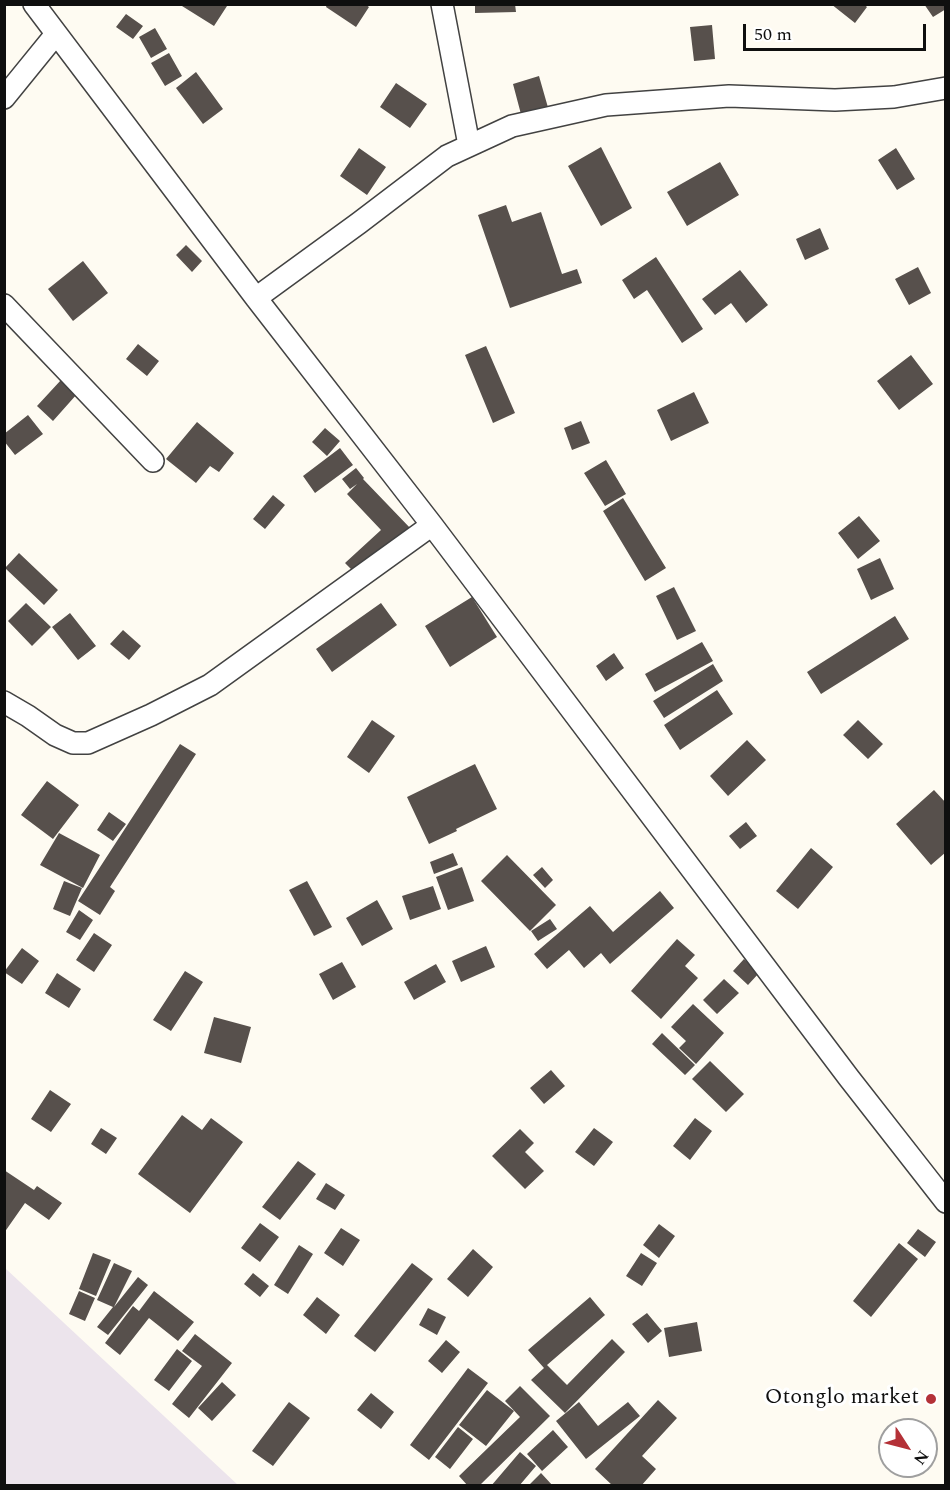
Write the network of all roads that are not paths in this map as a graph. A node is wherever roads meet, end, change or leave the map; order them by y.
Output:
1 (34, 4) edge
2 (442, 4) edge
3 (56, 34) junction
4 (945, 88) edge
5 (4, 98) edge
6 (469, 145) junction
7 (256, 298) junction
8 (4, 305) edge
9 (153, 461) dead end
10 (432, 525) junction
11 (4, 702) edge
12 (945, 1202) edge

1 - 3 street
2 - 6 street
3 - 5 street
3 - 7 street
4 - 6 street
6 - 7 street
7 - 10 street
8 - 9 street
10 - 11 street
10 - 12 street

